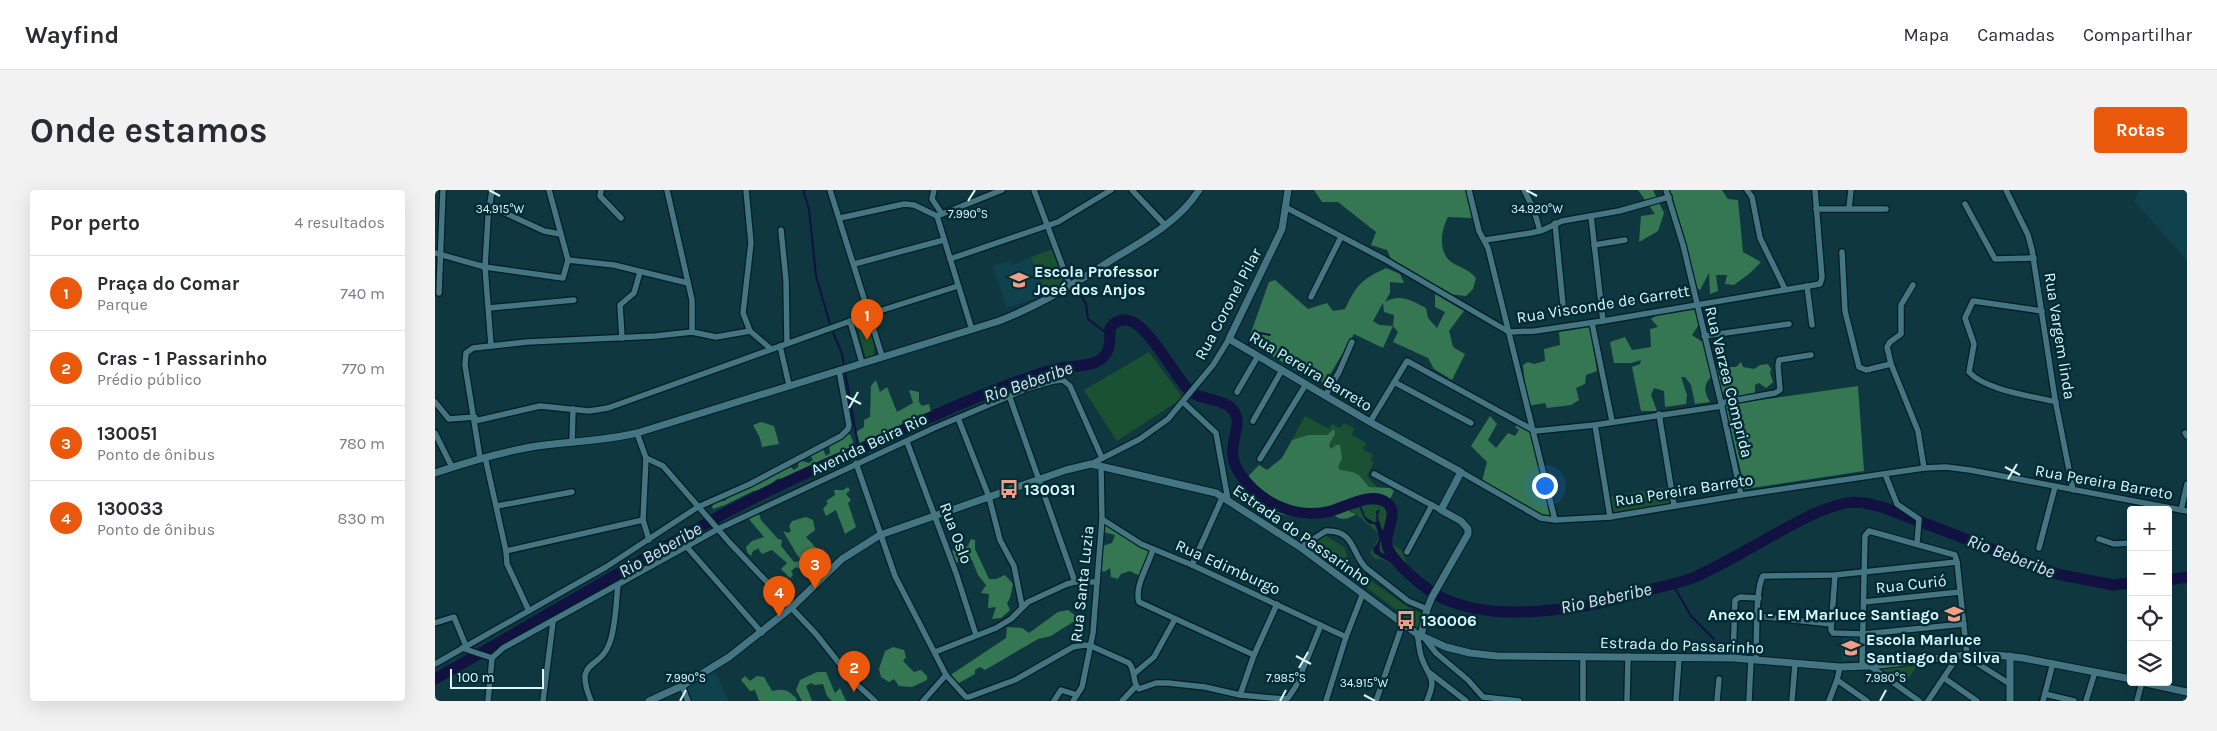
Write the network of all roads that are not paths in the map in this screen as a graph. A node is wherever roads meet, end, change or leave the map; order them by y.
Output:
1 (443, 190) edge
2 (492, 190) edge
3 (549, 190) edge
4 (601, 190) edge
5 (667, 190) edge
6 (746, 190) edge
7 (830, 190) edge
8 (935, 190) edge
9 (1002, 190) edge
10 (1033, 190) edge
11 (1111, 190) edge
12 (1132, 190) edge
13 (1199, 190) edge
14 (1288, 190) edge
15 (1469, 190) edge
16 (1524, 190) edge
17 (1666, 190) edge
18 (1747, 190) edge
19 (1815, 190) edge
20 (1851, 190) edge
21 (2006, 190) edge
22 (1669, 197) junction
23 (1965, 204) dead end
24 (490, 206) junction
25 (1287, 208) junction
26 (1849, 208) junction
27 (1886, 208) dead end
28 (1816, 209) junction
29 (940, 215) junction
30 (1591, 216) junction
31 (621, 218) dead end
32 (840, 218) junction
33 (1555, 223) junction
34 (1165, 225) junction
35 (1047, 227) junction
36 (781, 230) dead end
37 (1540, 231) junction
38 (560, 234) junction
39 (1341, 237) junction
40 (944, 240) junction
41 (1485, 240) junction
42 (1625, 240) dead end
43 (1595, 245) junction
44 (1842, 252) dead end
45 (437, 253) edge
46 (2034, 258) junction
47 (950, 259) junction
48 (568, 260) junction
49 (854, 264) junction
50 (485, 267) junction
51 (640, 272) junction
52 (688, 283) junction
53 (1913, 285) dead end
54 (959, 286) junction
55 (1070, 286) junction
56 (1807, 286) junction
57 (1785, 289) junction
58 (439, 293) dead end
59 (1311, 296) dead end
60 (574, 300) dead end
61 (1696, 304) junction
62 (1563, 305) dead end
63 (489, 308) junction
64 (2042, 311) junction
65 (870, 314) junction
66 (850, 321) junction
67 (1603, 321) junction
68 (1592, 323) junction
69 (1789, 324) dead end
70 (1812, 325) dead end
71 (972, 330) junction
72 (750, 331) junction
73 (692, 332) junction
74 (1509, 332) junction
75 (1704, 336) junction
76 (622, 338) junction
77 (1229, 339) junction
78 (1352, 342) dead end
79 (787, 343) junction
80 (491, 345) junction
81 (780, 346) junction
82 (771, 349) junction
83 (1811, 355) dead end
84 (882, 356) junction
85 (1258, 356) junction
86 (862, 363) junction
87 (1892, 367) junction
88 (843, 369) junction
89 (1282, 370) junction
90 (1394, 382) junction
91 (1068, 383) joint
92 (1306, 384) junction
93 (789, 385) junction
94 (1237, 392) dead end
95 (1325, 396) junction
96 (1010, 398) junction
97 (435, 402) edge
98 (1183, 402) junction
99 (2056, 402) junction
100 (1722, 404) junction
101 (573, 409) junction
102 (1659, 414) junction
103 (958, 418) junction
104 (475, 419) junction
105 (1253, 420) dead end
106 (1611, 421) junction
107 (1370, 422) junction
108 (1471, 423) dead end
109 (1595, 425) junction
110 (1535, 431) junction
111 (435, 433) edge
112 (637, 433) junction
113 (907, 442) junction
114 (572, 443) junction
115 (483, 457) junction
116 (646, 458) junction
117 (1260, 459) dead end
118 (1102, 462) junction
119 (856, 463) junction
120 (452, 468) junction
121 (1924, 468) junction
122 (1461, 472) junction
123 (435, 473) edge
124 (1374, 474) dead end
125 (1885, 474) junction
126 (1040, 479) junction
127 (2187, 484) edge
128 (2055, 487) junction
129 (2073, 490) junction
130 (572, 492) dead end
131 (1741, 495) junction
132 (989, 497) junction
133 (1225, 498) junction
134 (1432, 505) junction
135 (1674, 505) junction
136 (497, 506) junction
137 (2153, 506) edge
138 (700, 509) junction
139 (1441, 510) junction
140 (2184, 511) edge
141 (935, 517) junction
142 (1610, 517) junction
143 (1103, 519) junction
144 (643, 520) junction
145 (1555, 520) junction
146 (716, 527) junction
147 (880, 535) junction
148 (2099, 539) dead end
149 (649, 540) junction
150 (1312, 540) junction
151 (1917, 543) junction
152 (2127, 543) edge
153 (686, 546) junction
154 (1300, 547) junction
155 (2039, 548) dead end
156 (1153, 549) junction
157 (506, 550) junction
158 (1407, 552) dead end
159 (1311, 555) junction
160 (1957, 562) junction
161 (1192, 565) junction
162 (1865, 572) junction
163 (1835, 575) junction
164 (1075, 582) junction
165 (1097, 582) junction
166 (618, 585) junction
167 (1960, 592) junction
168 (1363, 593) junction
169 (1759, 598) junction
170 (1864, 602) junction
171 (1277, 604) junction
172 (1022, 606) junction
173 (791, 608) junction
174 (1427, 609) junction
175 (529, 611) junction
176 (1758, 616) junction
177 (1175, 619) junction
178 (553, 622) junction
179 (435, 623) edge
180 (1403, 623) junction
181 (1831, 624) junction
182 (1964, 624) junction
183 (1321, 625) junction
184 (762, 633) junction
185 (1864, 634) junction
186 (975, 635) junction
187 (1346, 636) junction
188 (1422, 637) junction
189 (1091, 646) junction
190 (466, 648) junction
191 (935, 652) junction
192 (1254, 655) junction
193 (1963, 655) junction
194 (1583, 656) junction
195 (1628, 656) junction
196 (2010, 656) junction
197 (490, 657) junction
198 (1679, 658) junction
199 (1733, 658) junction
200 (1754, 660) junction
201 (435, 664) edge
202 (1795, 664) junction
203 (2053, 664) junction
204 (1862, 666) junction
205 (1870, 666) junction
206 (1840, 667) junction
207 (2095, 672) junction
208 (1135, 673) junction
209 (1430, 673) junction
210 (946, 675) junction
211 (1944, 678) junction
212 (2127, 678) edge
213 (1719, 679) dead end
214 (1837, 680) junction
215 (2009, 684) junction
216 (682, 686) junction
217 (1136, 686) junction
218 (2141, 686) edge
219 (2160, 686) edge
220 (2187, 692) edge
221 (865, 693) junction
222 (2045, 694) junction
223 (1077, 695) junction
224 (1240, 695) junction
225 (1482, 698) edge
226 (969, 699) edge
227 (1288, 700) edge
228 (489, 701) edge
229 (543, 701) edge
230 (591, 701) edge
231 (649, 701) edge
232 (688, 701) edge
233 (866, 701) edge
234 (875, 701) edge
235 (923, 701) edge
236 (1053, 701) edge
237 (1073, 701) edge
238 (1122, 701) edge
239 (1326, 701) edge
240 (1376, 701) edge
241 (1427, 701) edge
242 (1466, 701) edge
243 (1519, 701) edge
244 (1583, 701) edge
245 (1627, 701) edge
246 (1676, 701) edge
247 (1717, 701) edge
248 (1749, 701) edge
249 (1792, 701) edge
250 (1829, 701) edge
251 (1867, 701) edge
252 (1919, 701) edge
253 (1927, 701) edge
254 (1977, 701) edge
255 (2010, 701) edge
256 (2043, 701) edge
257 (2075, 701) edge
258 (2086, 701) edge
259 (2137, 701) edge

1 - 45 street
2 - 24 street
3 - 38 street
4 - 31 street
5 - 52 street
6 - 72 street
7 - 32 street
8 - 29 street
9 - 29 street
10 - 35 street
11 - 35 street
12 - 34 street
13 - 34 street
14 - 25 street, Rua Coronel Pilar
15 - 41 street
16 - 37 street
17 - 22 street, Rua Varzea Comprida
18 - 57 street
19 - 28 street
20 - 26 street
21 - 46 street, Rua Vargem linda
22 - 30 street
22 - 61 street, Rua Varzea Comprida
23 - 46 street, Rua Vargem linda
24 - 38 street
24 - 50 street
25 - 39 street, Rua Visconde de Garrett
25 - 77 street, Rua Coronel Pilar
26 - 27 street
26 - 28 street
28 - 56 street
29 - 32 street
29 - 40 street
30 - 33 street
30 - 43 street
32 - 49 street
33 - 37 street
33 - 62 street
34 - 55 street
35 - 47 street
35 - 55 street
36 - 79 street
37 - 41 street
38 - 48 street
39 - 59 street
39 - 74 street, Rua Visconde de Garrett
40 - 47 street
40 - 49 street
41 - 74 street
42 - 43 street
43 - 67 street
44 - 87 street
45 - 50 street
45 - 58 street
46 - 64 street, Rua Vargem linda
47 - 54 street
48 - 50 street
48 - 51 street
49 - 65 street
50 - 63 street
51 - 52 street
51 - 76 street
52 - 73 street
53 - 87 street
54 - 65 street
54 - 71 street
55 - 71 street
56 - 57 street, Rua Visconde de Garrett
56 - 70 street
57 - 61 street, Rua Visconde de Garrett
60 - 63 street
61 - 67 street, Rua Visconde de Garrett
61 - 75 street, Rua Varzea Comprida
63 - 80 street
64 - 99 street, Rua Vargem linda
64 - 99 street
65 - 66 street
65 - 84 street
66 - 79 street
66 - 86 street
67 - 68 street, Rua Visconde de Garrett
68 - 74 street, Rua Visconde de Garrett
68 - 106 street
69 - 75 street
71 - 84 street
72 - 73 street
72 - 82 street
73 - 76 street
74 - 110 street
75 - 100 street, Rua Varzea Comprida
76 - 80 street
77 - 85 street, Rua Pereira Barreto
77 - 98 street, Rua Coronel Pilar
78 - 95 street
79 - 81 street
80 - 104 street
81 - 82 street
81 - 93 street
82 - 101 street
83 - 100 street
84 - 86 street
85 - 89 street, Rua Pereira Barreto
85 - 94 street
86 - 88 street
87 - 121 street
88 - 93 street
88 - 138 street
89 - 92 street, Rua Pereira Barreto
89 - 105 street
90 - 107 street
90 - 108 street
90 - 110 street
91 - 96 street, Avenida Beira Rio
91 - 118 street, Rua Santa Luzia
92 - 95 street, Rua Pereira Barreto
92 - 117 street
93 - 112 street
95 - 107 street, Rua Pereira Barreto
96 - 103 street, Avenida Beira Rio
96 - 126 street
97 - 104 street
98 - 118 street, Rua Coronel Pilar
98 - 133 street
99 - 129 street, Rua Vargem linda
100 - 102 street
100 - 131 street, Rua Varzea Comprida
101 - 104 street
101 - 114 street
102 - 106 street
102 - 135 street
103 - 113 street, Avenida Beira Rio
103 - 132 street
104 - 115 street
106 - 109 street
107 - 122 street, Rua Pereira Barreto
109 - 110 street
109 - 142 street
110 - 145 street
111 - 120 street
112 - 114 street
112 - 116 street
113 - 119 street, Avenida Beira Rio
113 - 141 street, Rua Oslo
114 - 115 street
115 - 120 street
115 - 136 street
116 - 138 street
116 - 144 street
118 - 126 street, Estrada do Passarinho
118 - 133 street, Estrada do Passarinho
118 - 143 street, Rua Santa Luzia
119 - 146 street, Avenida Beira Rio
119 - 147 street
120 - 123 street
121 - 125 street, Rua Pereira Barreto
121 - 128 street, Rua Pereira Barreto
122 - 139 street
122 - 145 street, Rua Pereira Barreto
124 - 134 street
125 - 131 street, Rua Pereira Barreto
125 - 151 street
126 - 132 street, Estrada do Passarinho
126 - 164 street
127 - 140 street
128 - 129 street, Rua Pereira Barreto
128 - 155 street
129 - 137 street, Rua Pereira Barreto
130 - 136 street
131 - 135 street, Rua Pereira Barreto
132 - 141 street, Estrada do Passarinho
132 - 172 street
133 - 154 street, Estrada do Passarinho
133 - 161 street
134 - 139 street
134 - 158 street
135 - 142 street, Rua Pereira Barreto
136 - 157 street
138 - 146 street
138 - 149 street
139 - 174 street
141 - 147 street, Estrada do Passarinho
141 - 186 street, Rua Oslo
142 - 145 street, Rua Pereira Barreto
143 - 156 street, Rua Edimburgo
143 - 165 street, Rua Santa Luzia
144 - 149 street
144 - 157 street
146 - 153 street, Avenida Beira Rio
146 - 173 street
147 - 173 street, Estrada do Passarinho
147 - 191 street
148 - 152 street
149 - 175 street
150 - 154 street
150 - 159 street
150 - 174 street
151 - 160 street
151 - 162 street
153 - 166 street, Avenida Beira Rio
153 - 184 street
154 - 159 street, Estrada do Passarinho
156 - 161 street, Rua Edimburgo
156 - 177 street
157 - 175 street
159 - 168 street, Estrada do Passarinho
160 - 162 street
160 - 167 street
161 - 171 street, Rua Edimburgo
162 - 163 street
162 - 170 street
163 - 169 street
163 - 181 street
164 - 165 street
164 - 172 street
165 - 189 street, Rua Santa Luzia
166 - 178 street, Avenida Beira Rio
166 - 230 street
167 - 170 street, Rua Curió
167 - 182 street
168 - 180 street, Estrada do Passarinho
168 - 187 street
169 - 176 street
169 - 199 street
170 - 185 street
171 - 183 street, Rua Edimburgo
171 - 192 street
172 - 186 street
173 - 184 street, Estrada do Passarinho
173 - 221 street
174 - 188 street
175 - 190 street
176 - 181 street
176 - 200 street
177 - 192 street
177 - 208 street
178 - 197 street, Avenida Beira Rio
178 - 229 street
179 - 190 street
180 - 188 street, Estrada do Passarinho
180 - 240 street
181 - 185 street
182 - 185 street
182 - 193 street
183 - 187 street, Rua Edimburgo
183 - 227 street
184 - 216 street, Estrada do Passarinho
185 - 204 street
186 - 191 street
187 - 239 street
188 - 194 street, Estrada do Passarinho
188 - 209 street
188 - 225 street
189 - 208 street
189 - 223 street, Rua Santa Luzia
189 - 226 street
190 - 197 street
190 - 201 street
191 - 210 street
192 - 224 street
193 - 196 street, Estrada do Passarinho
193 - 205 street, Estrada do Passarinho
193 - 211 street
193 - 215 street
194 - 195 street, Estrada do Passarinho
194 - 244 street
195 - 198 street, Estrada do Passarinho
195 - 245 street
196 - 203 street, Estrada do Passarinho
196 - 215 street
197 - 228 street
198 - 199 street, Estrada do Passarinho
198 - 246 street
199 - 200 street, Estrada do Passarinho
200 - 202 street, Estrada do Passarinho
200 - 248 street
202 - 206 street, Estrada do Passarinho
202 - 249 street
203 - 207 street, Estrada do Passarinho
203 - 222 street
204 - 205 street, Estrada do Passarinho
204 - 206 street, Estrada do Passarinho
205 - 252 street
206 - 214 street
207 - 212 street, Estrada do Passarinho
207 - 258 street
208 - 217 street
209 - 241 street
209 - 242 street
210 - 226 street
210 - 235 street
211 - 253 street
211 - 254 street
213 - 247 street
214 - 250 street
214 - 251 street
215 - 255 street
216 - 231 street, Estrada do Passarinho
216 - 232 street
217 - 224 street
217 - 238 street
218 - 259 street
219 - 220 street
221 - 233 street
221 - 234 street
222 - 256 street
222 - 257 street
223 - 236 street
223 - 237 street, Rua Santa Luzia
224 - 227 street
225 - 243 street

